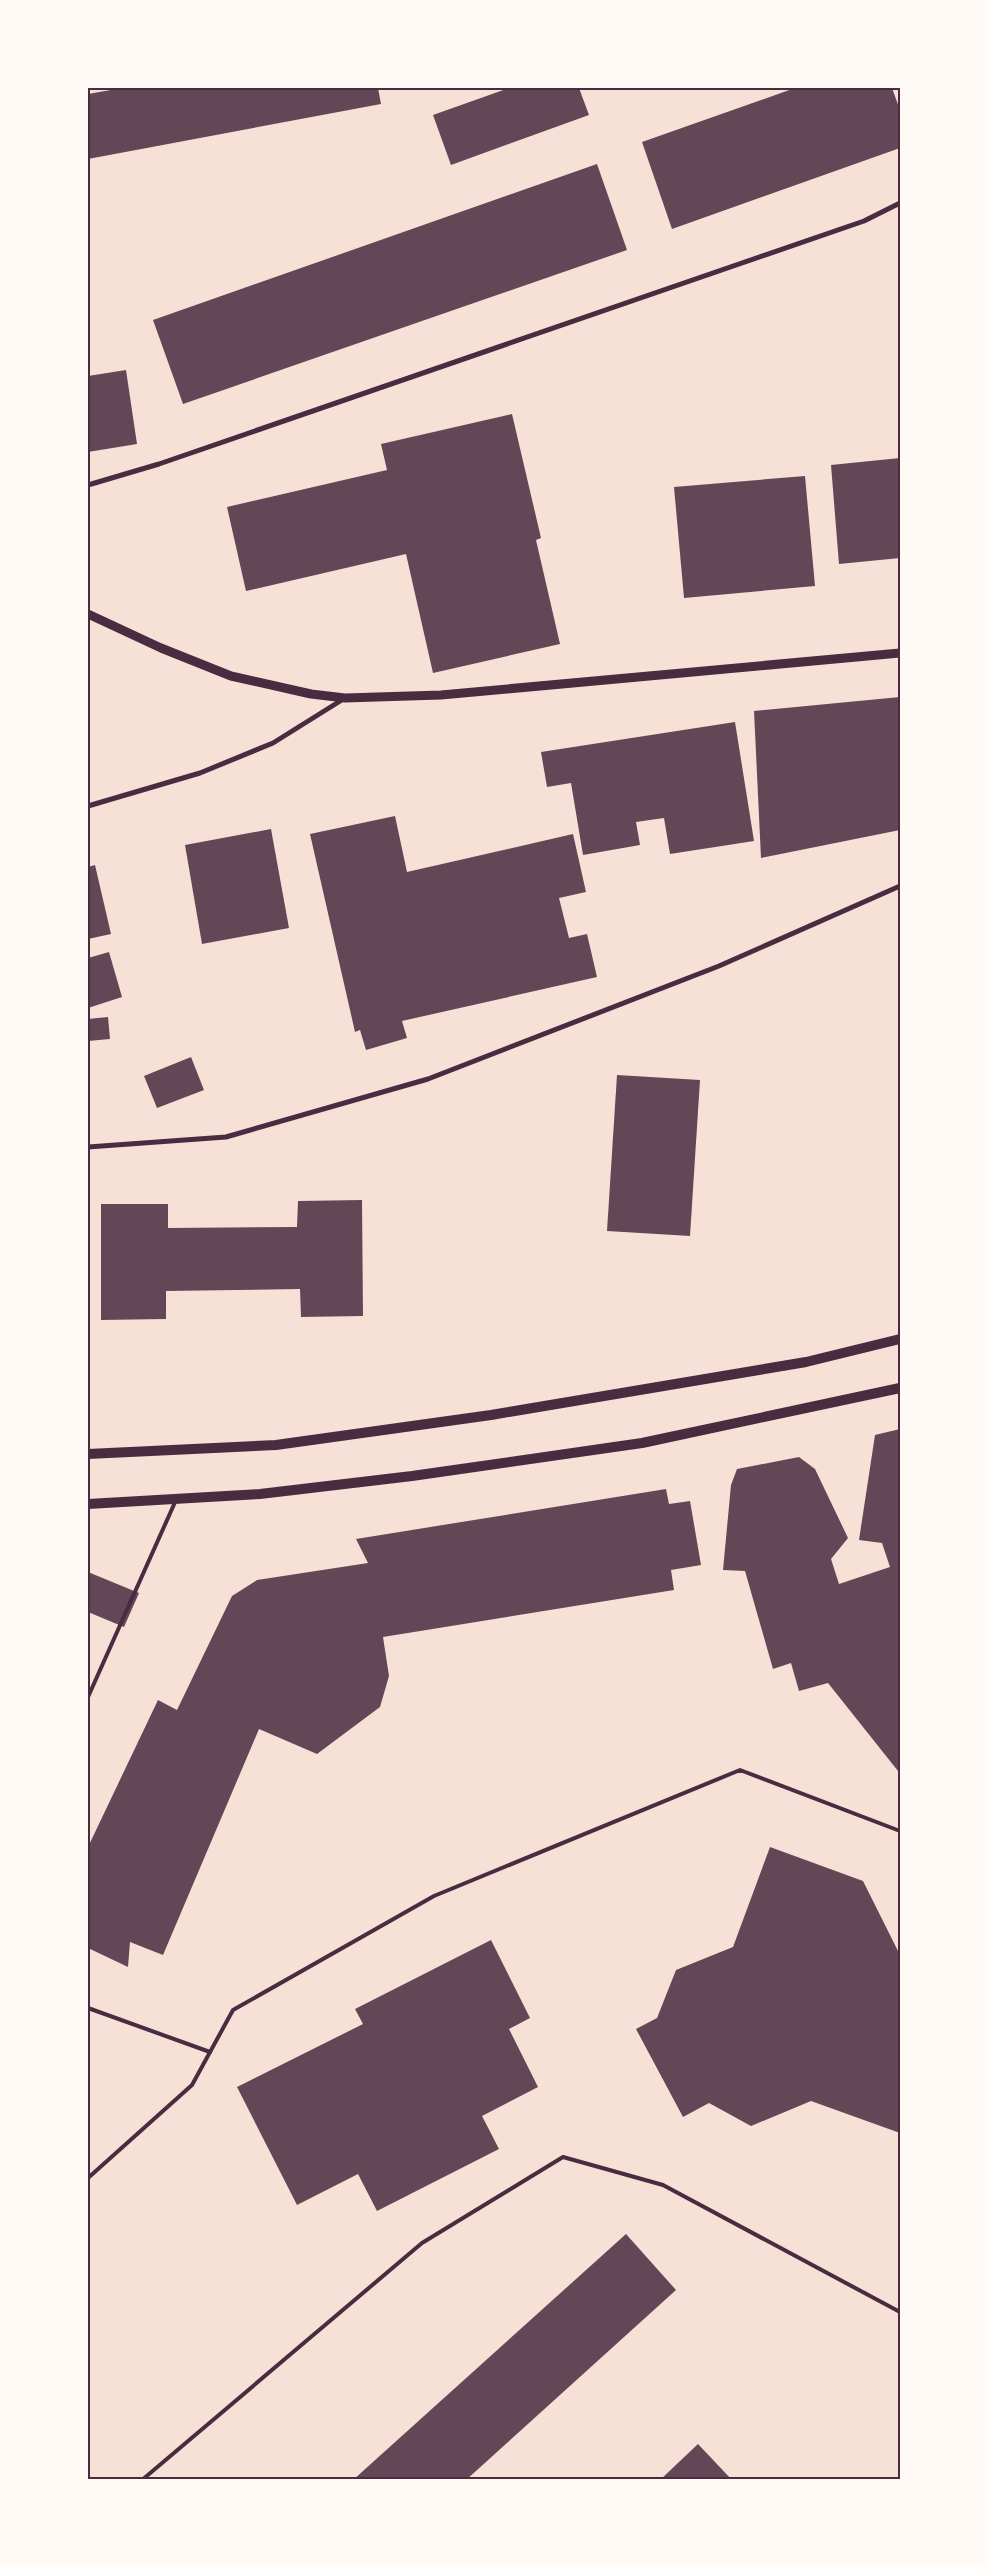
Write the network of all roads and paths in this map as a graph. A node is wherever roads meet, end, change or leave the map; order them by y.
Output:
1 (900, 203) edge
2 (88, 485) edge
3 (88, 614) edge
4 (900, 653) edge
5 (346, 698) junction
6 (88, 806) edge
7 (900, 886) edge
8 (88, 1147) edge
9 (900, 1339) edge
10 (900, 1388) edge
11 (88, 1454) edge
12 (177, 1499) junction
13 (88, 1504) edge
14 (88, 1697) edge
15 (900, 1831) edge
16 (88, 2008) edge
17 (210, 2052) junction
18 (88, 2178) edge
19 (900, 2312) edge
20 (142, 2480) edge

1 - 2 street
3 - 5 street
4 - 5 street
5 - 6 street
7 - 8 street
9 - 11 main road
10 - 12 main road
12 - 13 main road
12 - 14 lane
15 - 17 lane
16 - 17 lane
17 - 18 lane
19 - 20 lane

